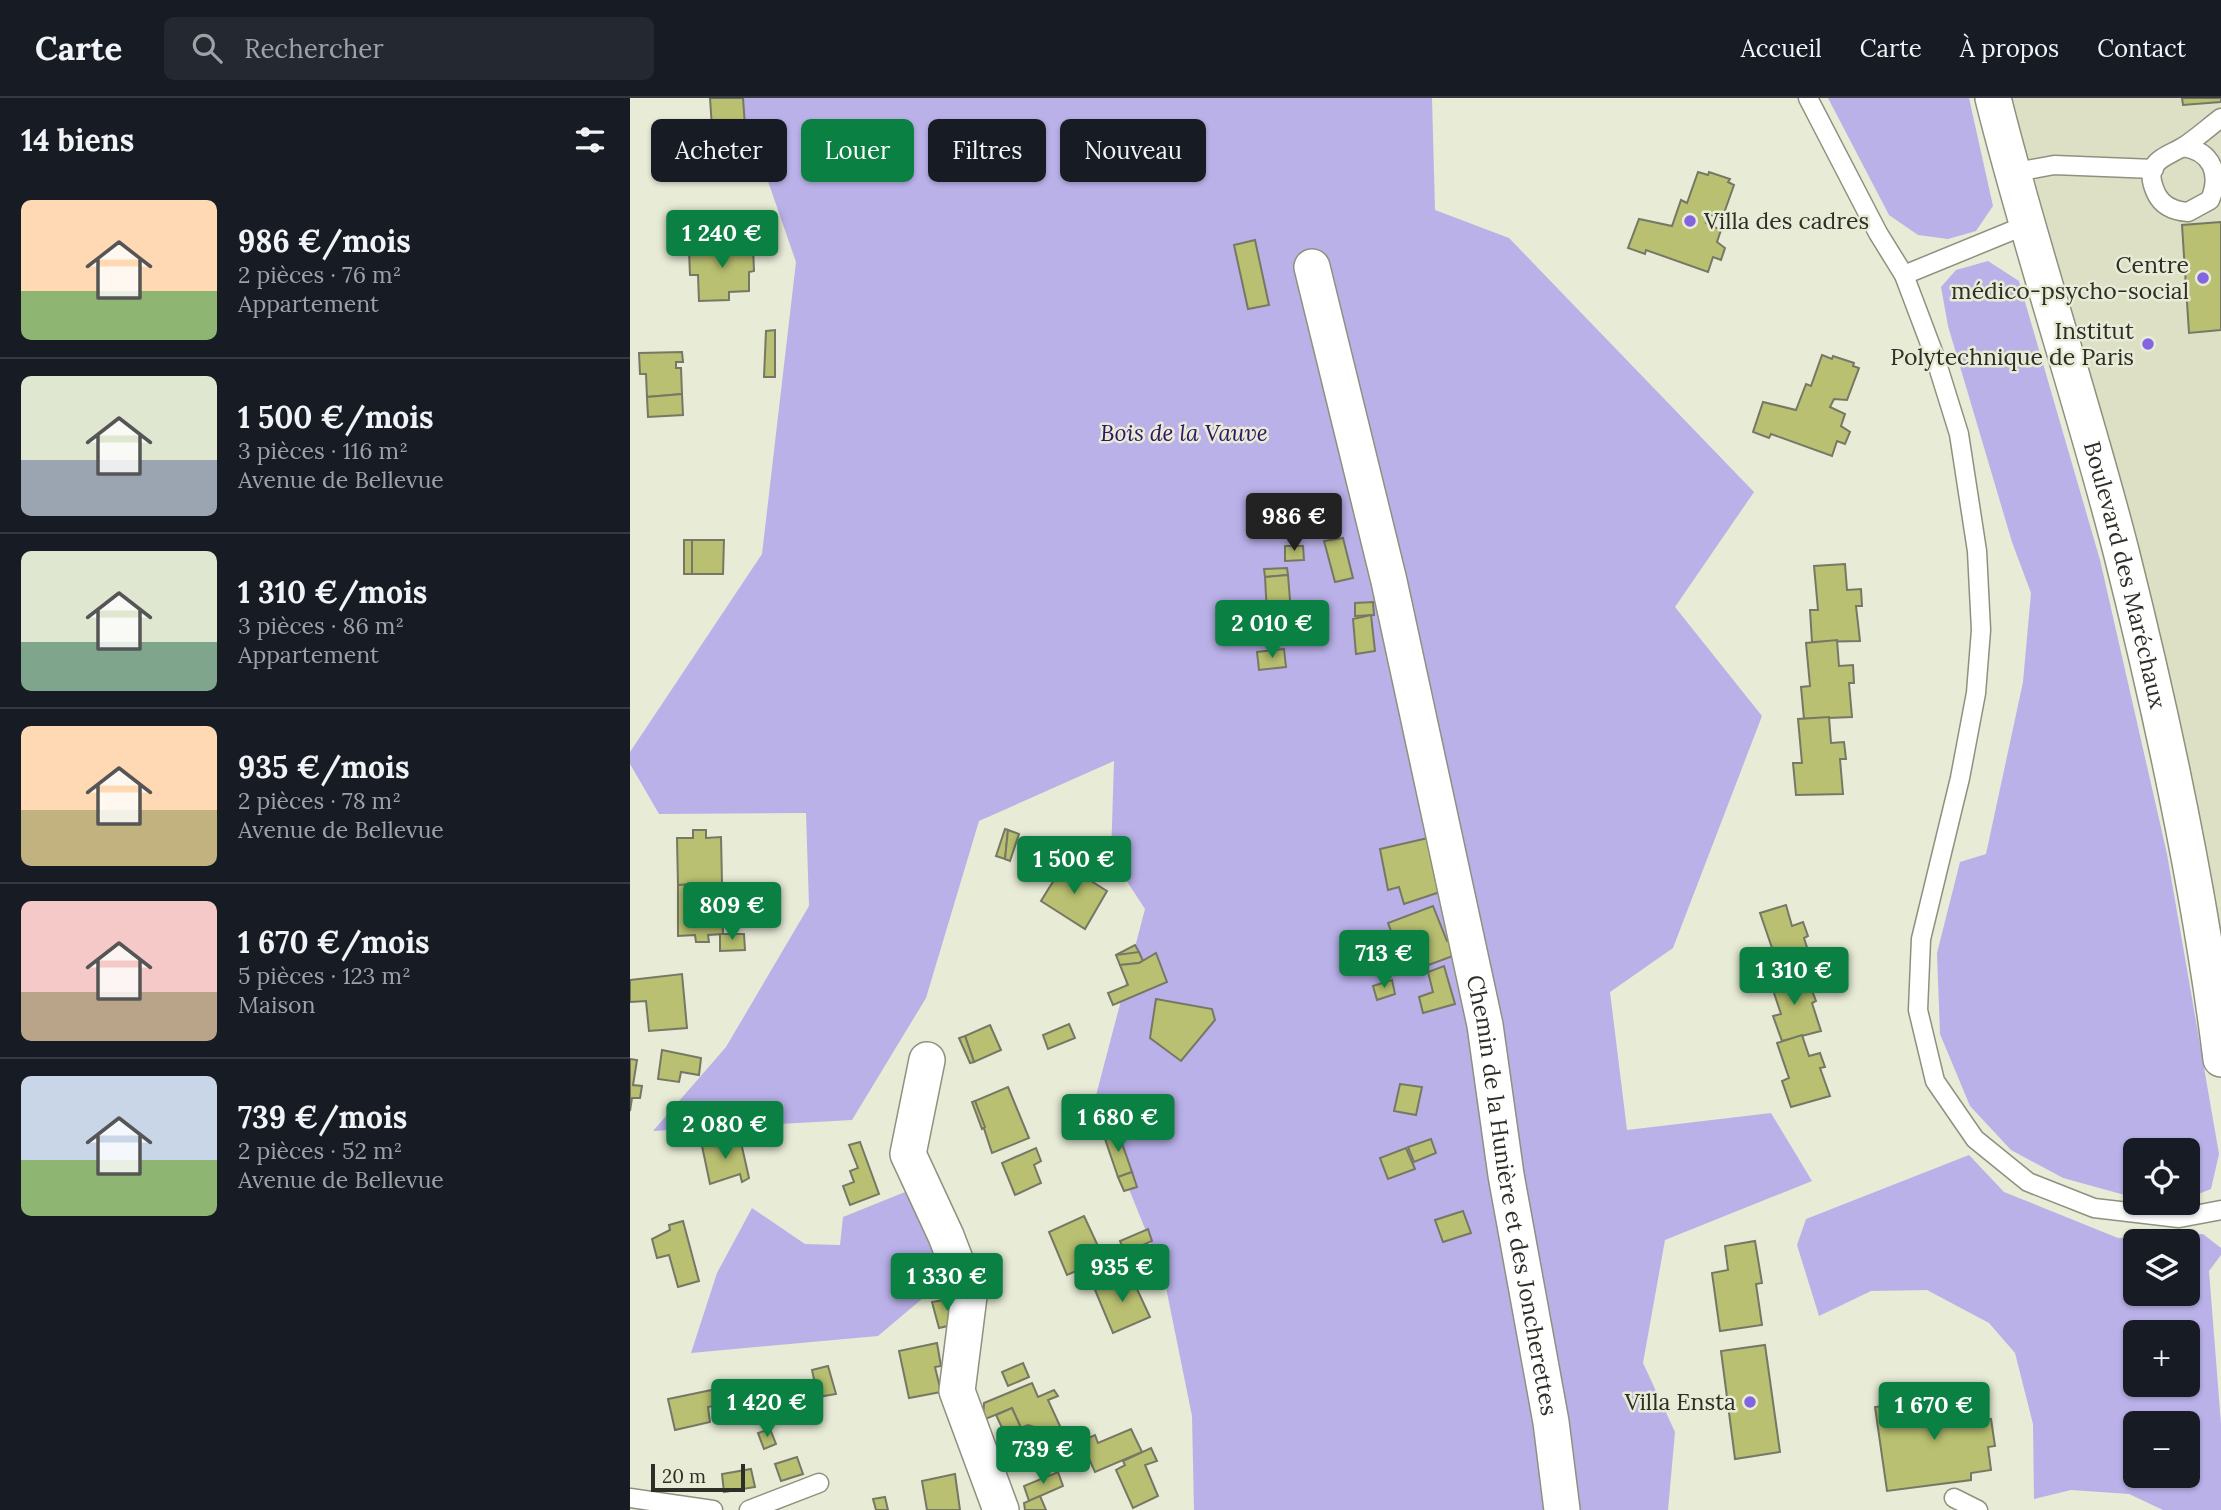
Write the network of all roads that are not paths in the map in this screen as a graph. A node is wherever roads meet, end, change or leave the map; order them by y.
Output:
1 (1808, 98) edge
2 (1993, 98) edge
3 (2221, 118) edge
4 (2183, 147) junction
5 (2154, 169) junction
6 (2011, 173) junction
7 (2026, 225) junction
8 (1312, 267) dead end
9 (1904, 275) junction
10 (2216, 977) edge
11 (2221, 1059) edge
12 (927, 1060) dead end
13 (2221, 1210) edge
14 (819, 1483) dead end
15 (630, 1498) edge
16 (1954, 1498) dead end
17 (713, 1510) edge
18 (749, 1510) edge
19 (1001, 1510) edge
20 (1562, 1510) edge
21 (1978, 1510) edge

1 - 9 lane
2 - 6 street, Boulevard des Maréchaux
3 - 4 lane
4 - 5 lane
4 - 5 lane
5 - 6 lane
6 - 7 street, Boulevard des Maréchaux
7 - 9 lane
7 - 10 street, Boulevard des Maréchaux
8 - 20 street, Chemin de la Hunière et des Joncherettes
9 - 13 lane
10 - 11 street, Boulevard des Maréchaux
12 - 19 street
14 - 18 lane
15 - 17 lane
16 - 21 lane

